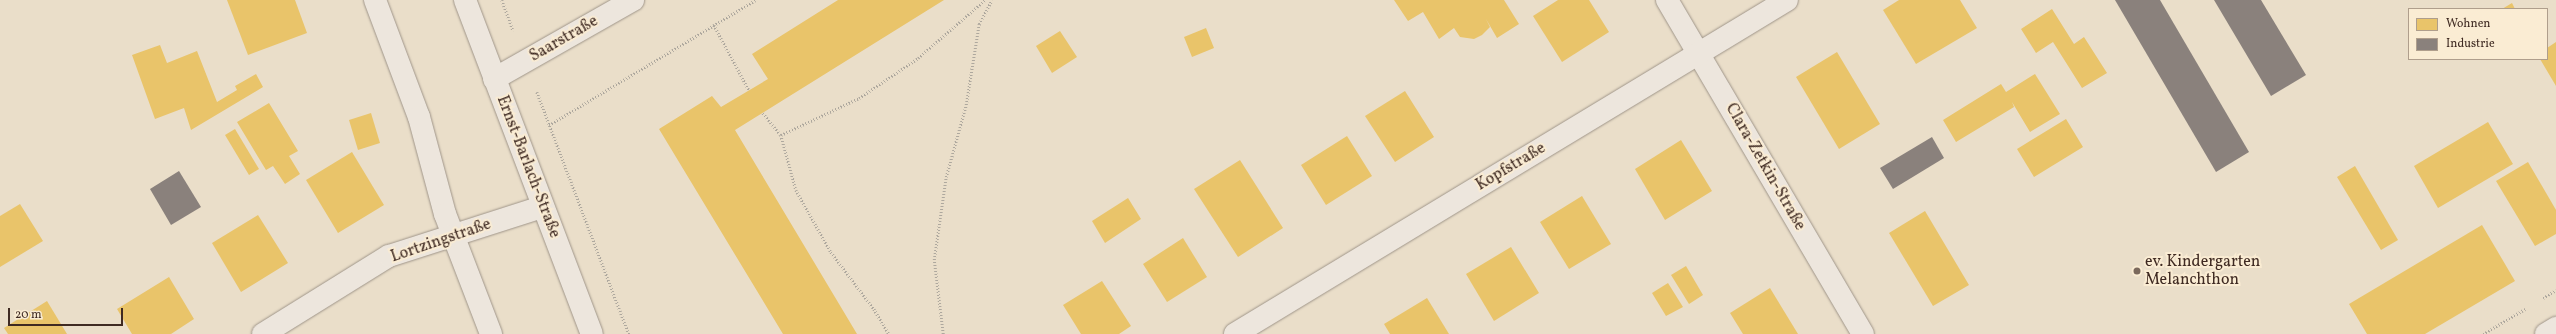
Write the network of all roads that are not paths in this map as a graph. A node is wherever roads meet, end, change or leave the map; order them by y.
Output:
1 (376, 0) edge
2 (465, 0) edge
3 (633, 0) edge
4 (1667, 0) edge
5 (1787, 0) edge
6 (1699, 54) junction
7 (494, 79) junction
8 (542, 207) junction
9 (454, 236) junction
10 (2556, 328) edge
11 (263, 334) edge
12 (491, 334) edge
13 (592, 334) edge
14 (1235, 334) edge
15 (1863, 334) edge
16 (2546, 334) edge

1 - 9 street
2 - 7 street, Ernst-Barlach-Straße
3 - 7 street, Saarstraße
4 - 6 street, Clara-Zetkin-Straße
5 - 6 street, Kopfstraße
6 - 14 street, Kopfstraße
6 - 15 street, Clara-Zetkin-Straße
7 - 8 street, Ernst-Barlach-Straße
8 - 9 street, Lortzingstraße
8 - 13 street, Ernst-Barlach-Straße
9 - 11 street, Lortzingstraße
9 - 12 street
10 - 16 street

